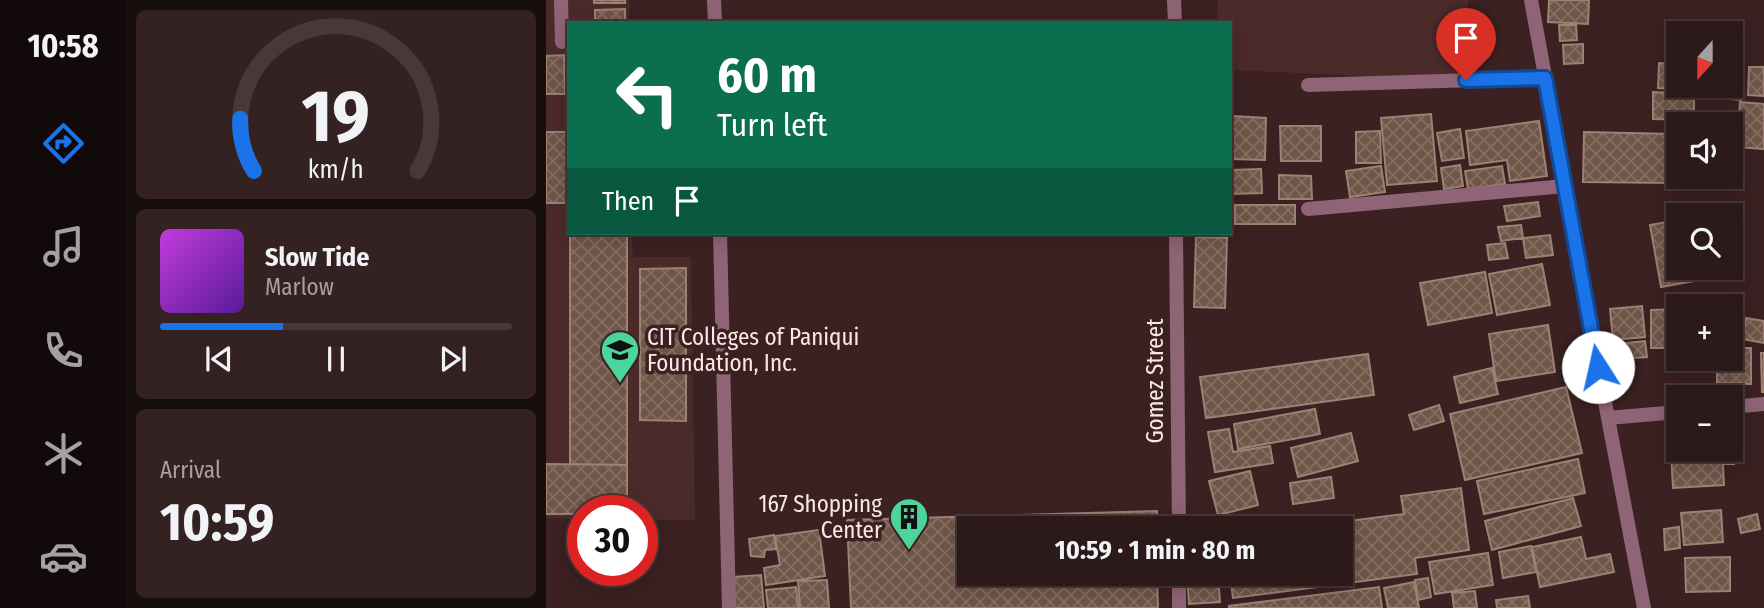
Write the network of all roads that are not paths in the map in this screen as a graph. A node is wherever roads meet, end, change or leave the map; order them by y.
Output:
1 (561, 0) edge
2 (714, 0) edge
3 (1174, 0) edge
4 (1531, 0) edge
5 (715, 21) edge
6 (1175, 21) edge
7 (562, 42) dead end
8 (1545, 78) junction
9 (1308, 86) dead end
10 (1565, 186) junction
11 (1308, 209) dead end
12 (720, 235) edge
13 (1176, 235) edge
14 (1764, 404) edge
15 (1743, 406) edge
16 (1666, 413) edge
17 (1608, 418) junction
18 (1179, 516) edge
19 (1179, 586) edge
20 (729, 608) edge
21 (1179, 608) edge
22 (1644, 608) edge

1 - 7 street
2 - 5 street
3 - 6 street
4 - 8 street
8 - 9 street
8 - 10 street
10 - 11 street
10 - 17 street
12 - 20 street
13 - 18 street, Gomez Street
14 - 15 street
16 - 17 street
17 - 22 street
19 - 21 street

